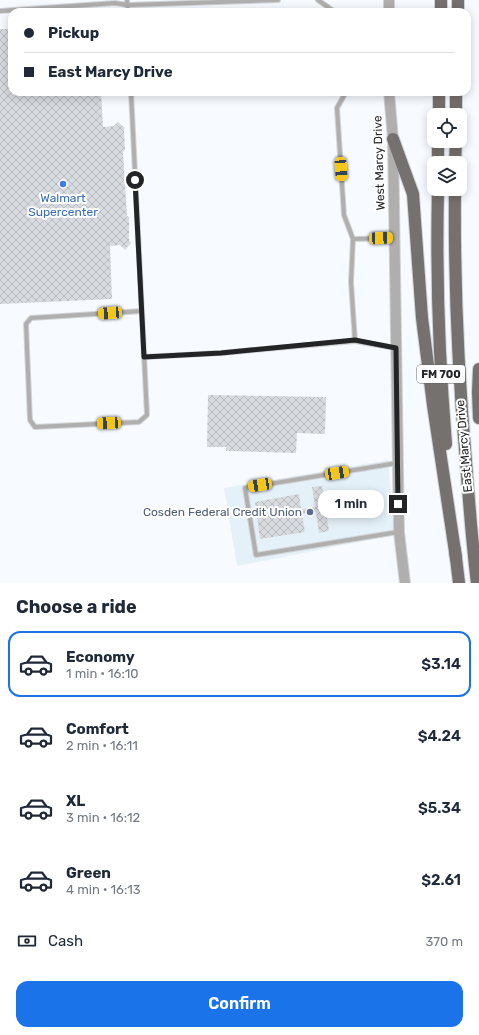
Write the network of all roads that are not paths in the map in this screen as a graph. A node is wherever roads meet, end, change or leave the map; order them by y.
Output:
1 (127, 0) edge
2 (278, 0) edge
3 (318, 0) edge
4 (128, 5) junction
5 (43, 8) edge
6 (329, 8) edge
7 (131, 96) edge
8 (344, 96) edge
9 (389, 96) edge
10 (439, 96) edge
11 (456, 96) edge
12 (439, 108) edge
13 (456, 108) edge
14 (393, 139) junction
15 (438, 196) edge
16 (455, 196) edge
17 (394, 238) junction
18 (353, 239) junction
19 (142, 311) junction
20 (355, 340) junction
21 (396, 348) junction
22 (144, 357) junction
23 (479, 369) edge
24 (479, 418) edge
25 (398, 463) junction
26 (399, 532) junction
27 (456, 558) junction
28 (405, 583) edge
29 (459, 583) edge
30 (477, 583) edge

1 - 4 lane
2 - 4 lane
3 - 6 lane
4 - 5 lane
7 - 19 lane
8 - 18 lane
9 - 14 street, West Marcy Drive
10 - 12 main road
11 - 13 main road
14 - 17 street, West Marcy Drive
14 - 27 main road
15 - 27 main road, East Marcy Drive / FM 700
16 - 30 main road, East Marcy Drive / FM 700
17 - 18 lane
17 - 21 street, West Marcy Drive
18 - 20 lane
19 - 22 lane
19 - 22 lane
20 - 21 lane
20 - 22 lane
21 - 25 street
23 - 24 main road
25 - 26 street
25 - 26 lane
26 - 28 street
27 - 29 main road, East Marcy Drive / FM 700

